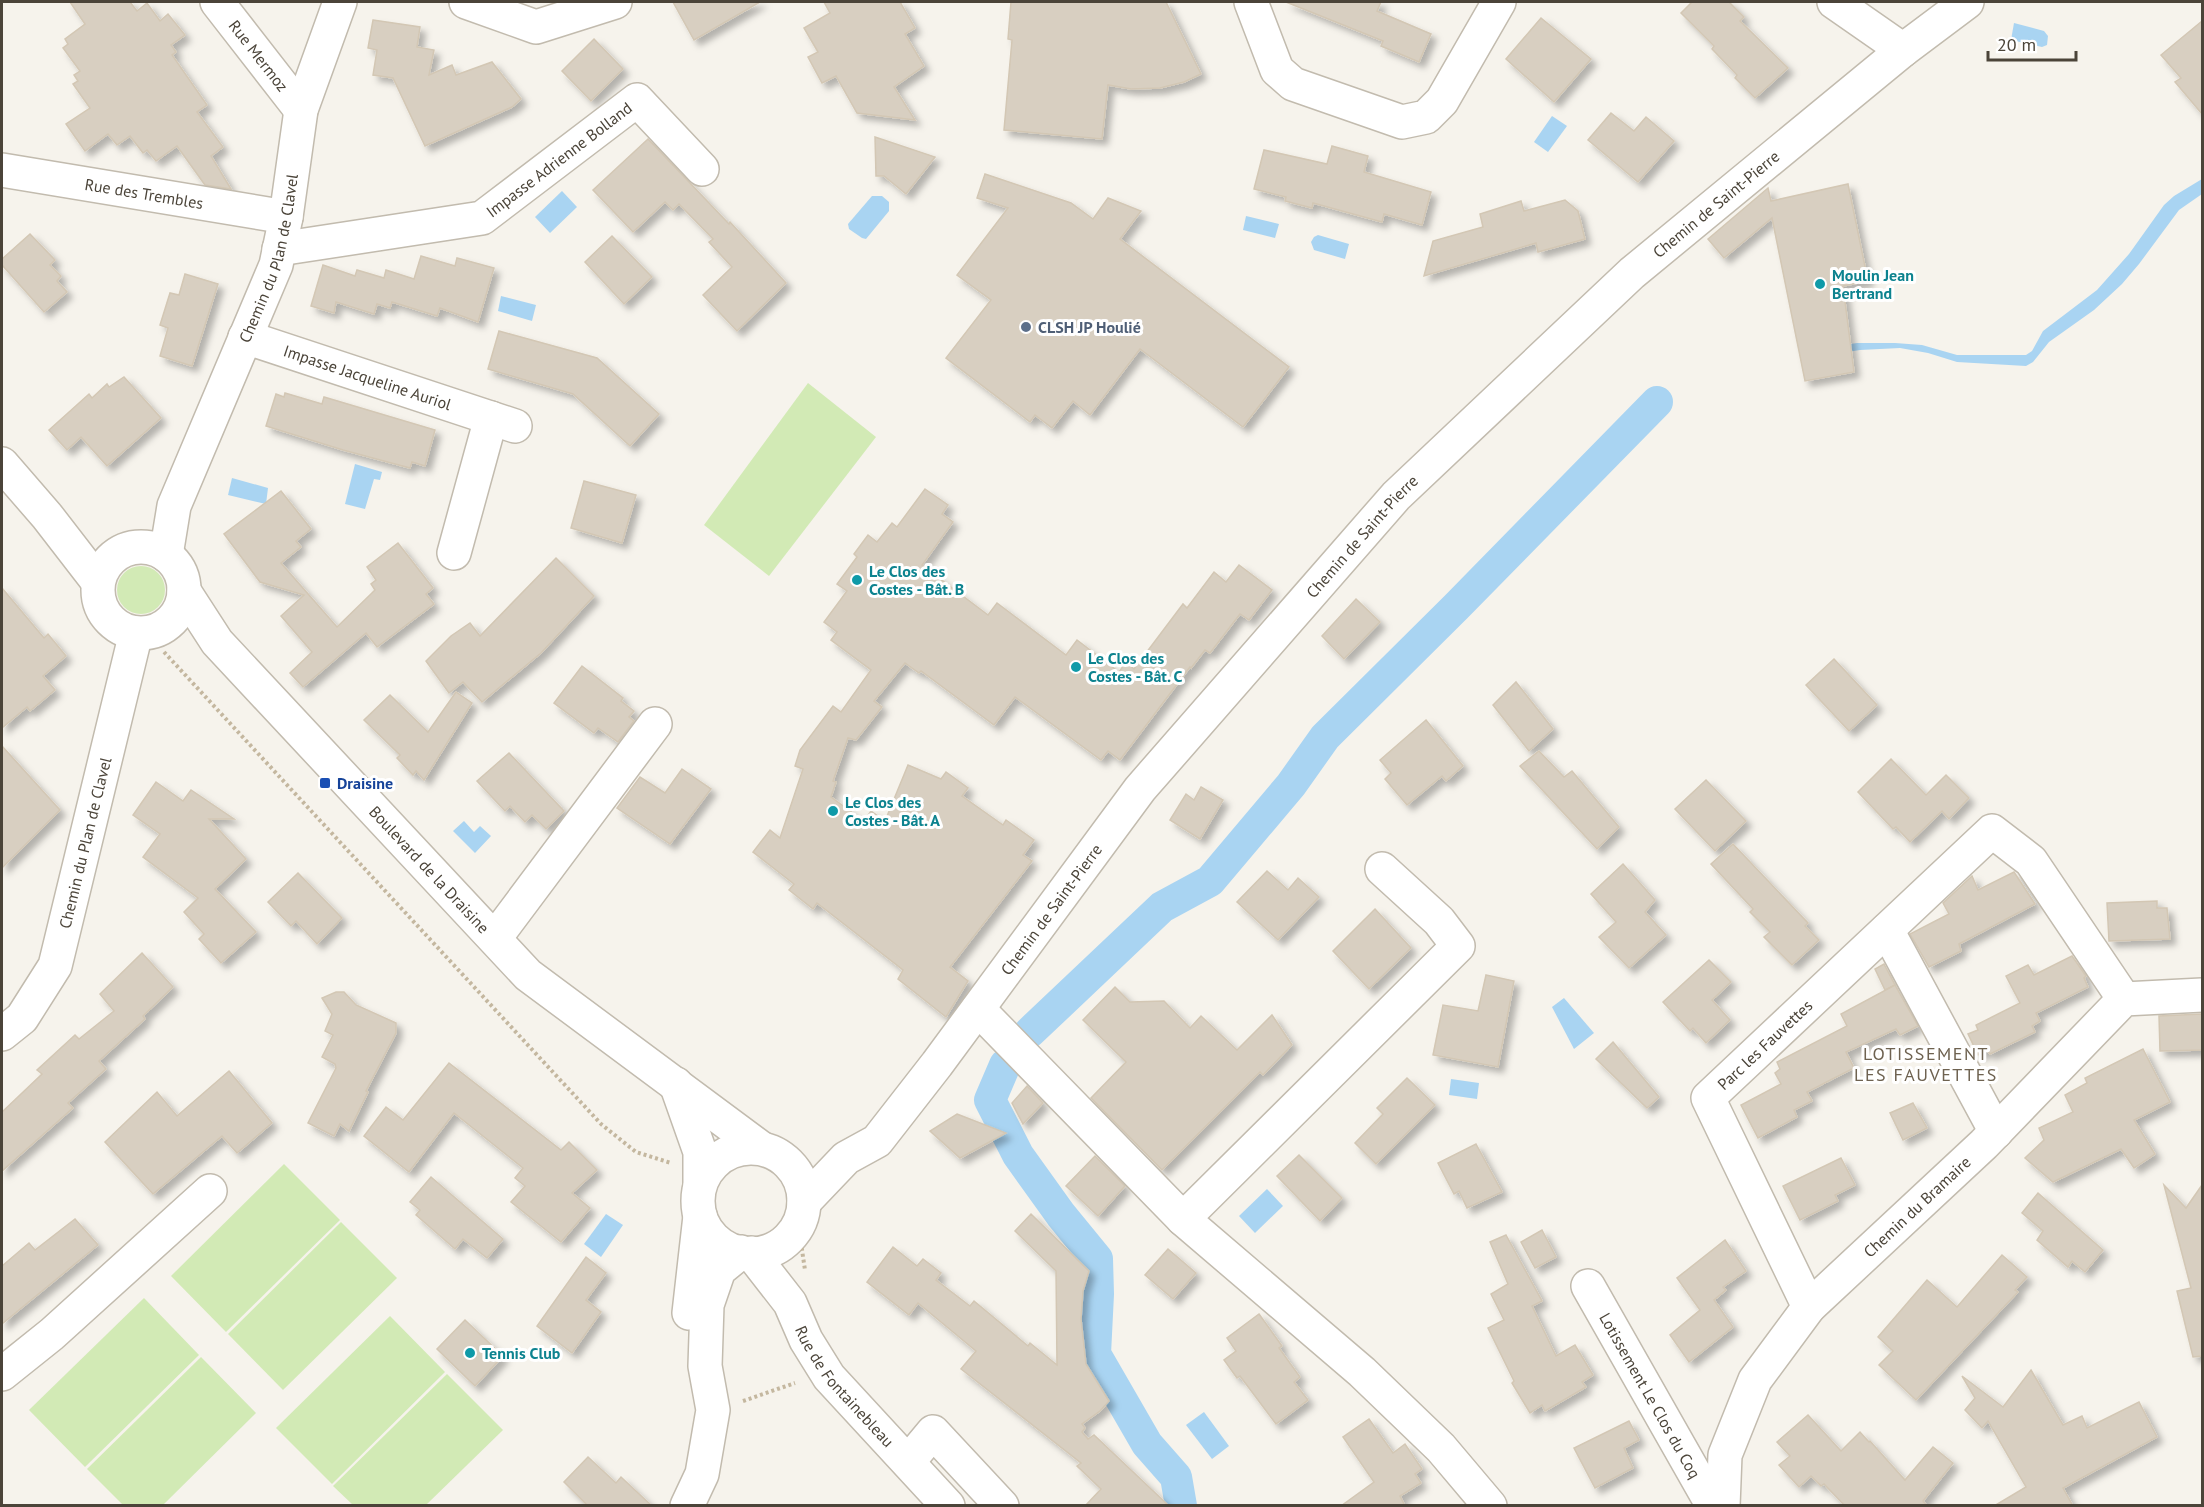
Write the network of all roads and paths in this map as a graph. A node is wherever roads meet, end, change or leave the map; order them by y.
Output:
1 (217, 2) edge
2 (340, 2) edge
3 (466, 2) edge
4 (615, 2) edge
5 (1251, 2) edge
6 (1499, 2) edge
7 (1834, 2) edge
8 (1967, 2) edge
9 (1903, 50) junction
10 (301, 110) junction
11 (702, 169) dead end
12 (2, 170) edge
13 (282, 233) junction
14 (245, 337) junction
15 (2, 464) edge
16 (47, 516) junction
17 (140, 552) junction
18 (454, 553) dead end
19 (98, 582) junction
20 (184, 591) junction
21 (153, 635) junction
22 (217, 642) junction
23 (655, 724) dead end
24 (1382, 869) dead end
25 (1887, 930) junction
26 (495, 938) junction
27 (2202, 995) edge
28 (2124, 999) junction
29 (978, 1008) junction
30 (2, 1034) edge
31 (676, 1084) junction
32 (1996, 1132) junction
33 (769, 1151) junction
34 (636, 1152) dead end
35 (846, 1158) junction
36 (210, 1191) dead end
37 (700, 1200) junction
38 (804, 1203) junction
39 (1183, 1219) junction
40 (782, 1244) junction
41 (746, 1253) junction
42 (1588, 1286) dead end
43 (790, 1303) junction
44 (1809, 1307) junction
45 (705, 1366) junction
46 (2, 1374) edge
47 (843, 1391) junction
48 (714, 1410) junction
49 (908, 1462) junction
50 (687, 1506) edge
51 (948, 1506) edge
52 (1002, 1506) edge
53 (1490, 1506) edge
54 (1713, 1506) edge
55 (1723, 1506) edge

1 - 10 street, Rue Mermoz
2 - 10 street, Chemin du Plan de Clavel
3 - 4 street
5 - 6 street
7 - 9 street
8 - 9 street, Chemin de Saint-Pierre
9 - 29 street, Chemin de Saint-Pierre
10 - 13 street, Chemin du Plan de Clavel
11 - 13 street, Impasse Adrienne Bolland
12 - 13 street, Rue des Trembles
13 - 14 street, Chemin du Plan de Clavel
14 - 17 street, Chemin du Plan de Clavel
14 - 18 street, Impasse Jacqueline Auriol
15 - 16 street
16 - 17 street
16 - 19 street
17 - 19 street
17 - 20 street
19 - 21 street
20 - 21 street
20 - 22 street, Boulevard de la Draisine
21 - 22 street, Boulevard de la Draisine
21 - 30 street, Chemin du Plan de Clavel
21 - 34 path
22 - 26 street, Boulevard de la Draisine
23 - 26 street, Boulevard de la Draisine
24 - 39 street
25 - 28 street, Parc les Fauvettes
25 - 32 street
25 - 44 street, Parc les Fauvettes
26 - 31 street, Boulevard de la Draisine
27 - 28 street
28 - 32 street, Chemin du Bramaire
29 - 35 street, Chemin de Saint-Pierre
29 - 39 street
31 - 33 street, Boulevard de la Draisine
31 - 37 street
32 - 44 street, Chemin du Bramaire
33 - 35 street, Chemin de Saint-Pierre
33 - 37 street
33 - 38 street
35 - 38 street, Chemin de Saint-Pierre
36 - 46 street
37 - 41 street
37 - 45 street
38 - 40 street
39 - 53 street
40 - 41 street
40 - 43 street, Rue de Fontainebleau
41 - 43 street, Rue de Fontainebleau
41 - 45 street
42 - 54 street, Lotissement Le Clos du Coq
43 - 47 street, Rue de Fontainebleau
44 - 55 street, Chemin du Bramaire
45 - 48 street
47 - 48 path
47 - 49 street, Rue de Fontainebleau
48 - 50 street
49 - 51 street, Rue de Fontainebleau
49 - 52 street, Rue de Fontainebleau

